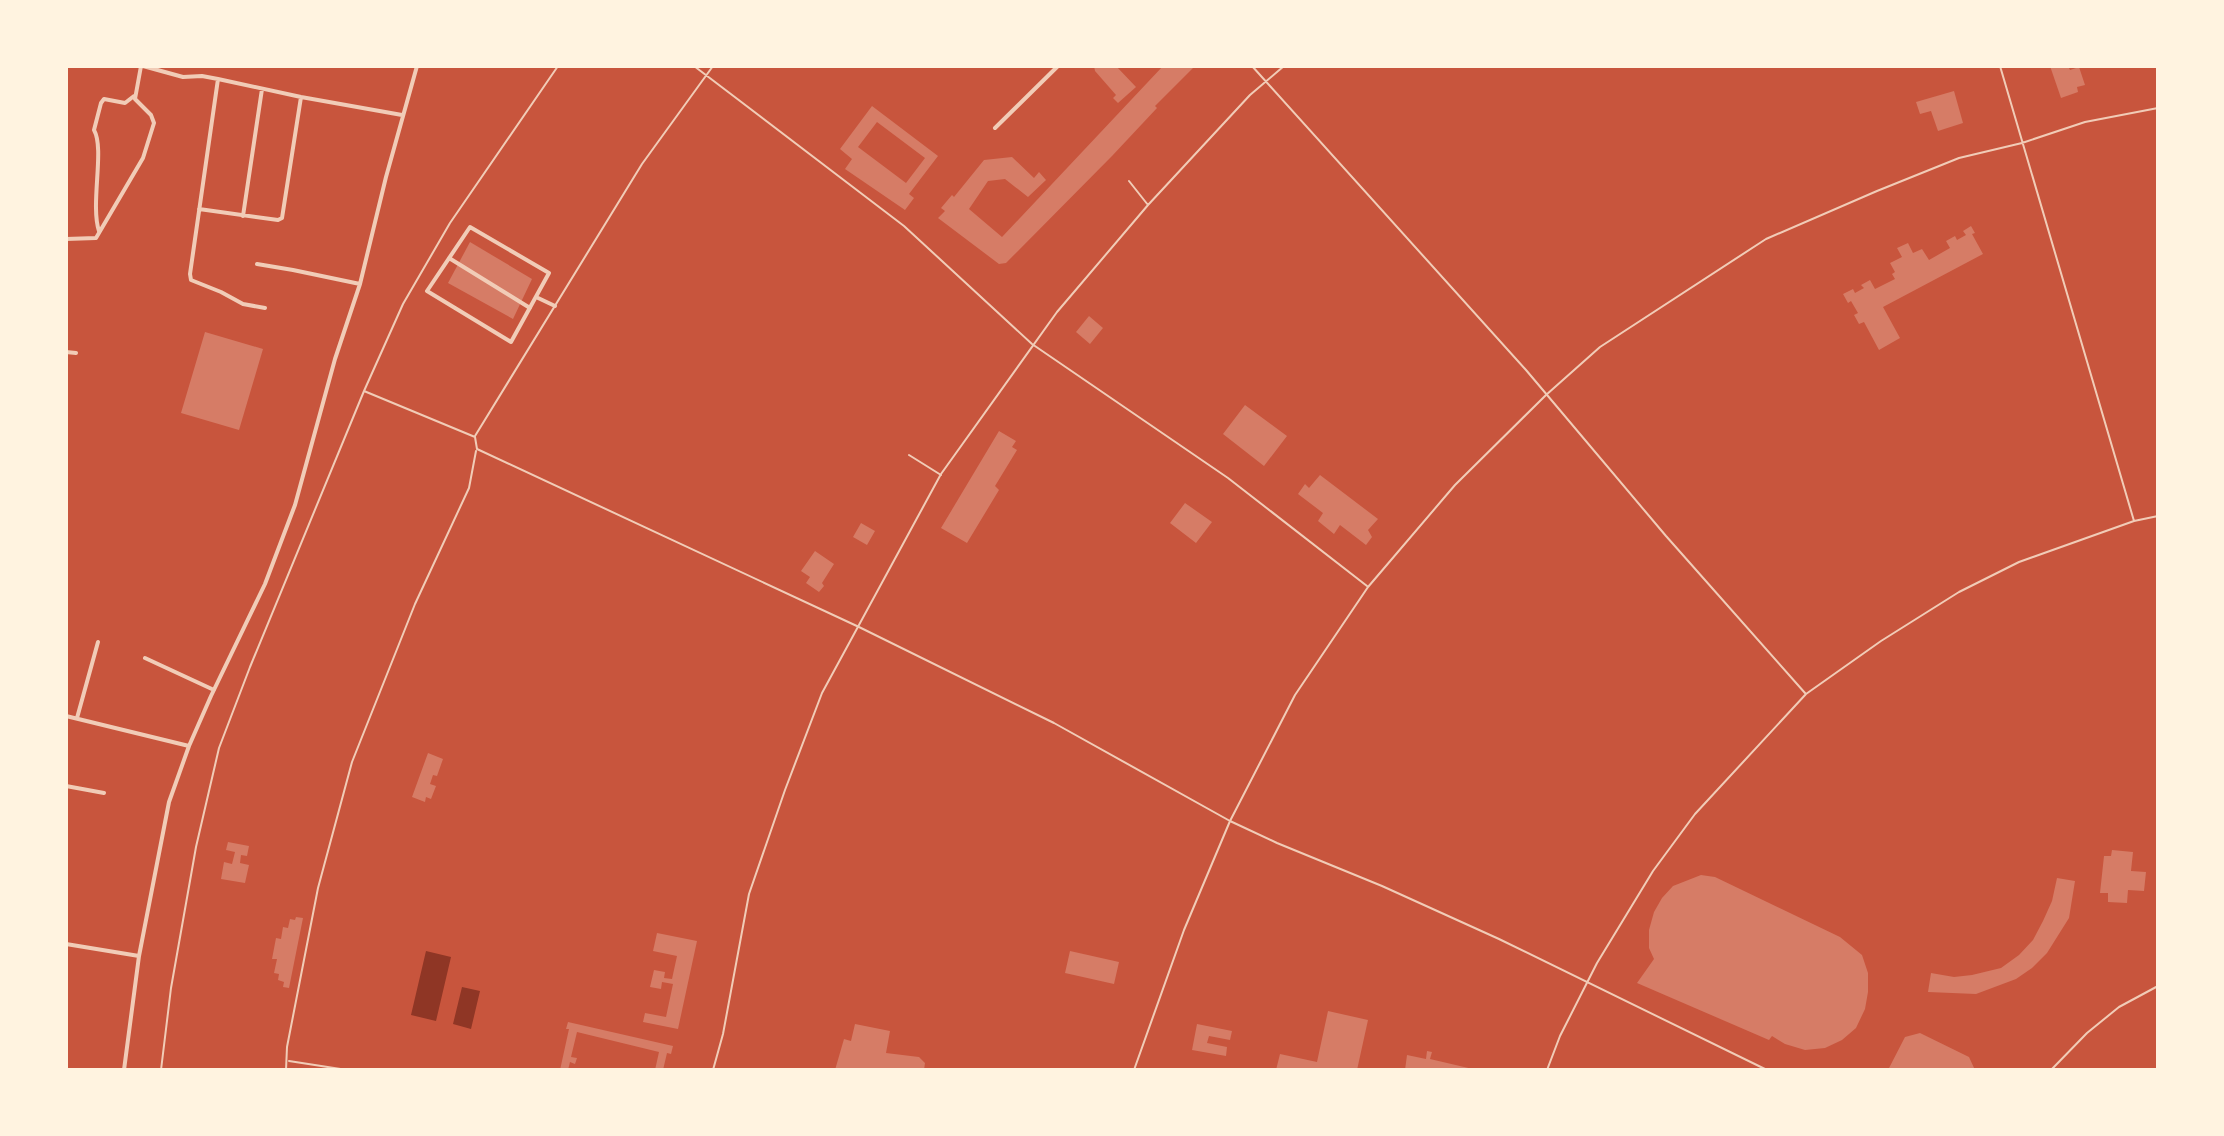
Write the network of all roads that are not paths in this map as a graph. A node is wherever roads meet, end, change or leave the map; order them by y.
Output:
1 (142, 66) edge
2 (417, 66) edge
3 (558, 66) edge
4 (694, 66) edge
5 (713, 66) edge
6 (1058, 66) edge
7 (1252, 66) edge
8 (1284, 66) edge
9 (2000, 66) edge
10 (706, 75) junction
11 (218, 79) junction
12 (1266, 82) junction
13 (262, 89) junction
14 (134, 96) junction
15 (301, 97) junction
16 (2158, 108) edge
17 (402, 115) junction
18 (995, 128) dead end
19 (2022, 143) junction
20 (1129, 181) dead end
21 (1148, 205) junction
22 (199, 209) junction
23 (243, 216) junction
24 (100, 232) junction
25 (66, 239) edge
26 (449, 258) junction
27 (257, 264) dead end
28 (360, 284) junction
29 (536, 297) junction
30 (555, 306) junction
31 (265, 308) dead end
32 (530, 308) junction
33 (1032, 344) junction
34 (66, 352) edge
35 (76, 353) dead end
36 (364, 391) junction
37 (1546, 395) junction
38 (475, 437) junction
39 (477, 449) junction
40 (909, 455) dead end
41 (941, 475) junction
42 (2158, 516) edge
43 (2134, 521) junction
44 (1368, 587) junction
45 (859, 627) junction
46 (98, 642) dead end
47 (145, 658) dead end
48 (214, 690) junction
49 (1806, 694) junction
50 (66, 716) edge
51 (77, 718) junction
52 (189, 746) junction
53 (66, 786) edge
54 (104, 793) dead end
55 (1230, 821) junction
56 (66, 944) edge
57 (139, 956) junction
58 (1587, 983) junction
59 (2158, 986) edge
60 (287, 1061) junction
61 (124, 1070) edge
62 (161, 1070) edge
63 (286, 1070) edge
64 (347, 1070) edge
65 (713, 1070) edge
66 (1134, 1070) edge
67 (1547, 1070) edge
68 (1767, 1070) edge
69 (2051, 1070) edge

1 - 11 street
1 - 14 street
2 - 17 street
3 - 36 lane
4 - 10 lane
5 - 10 lane
6 - 18 street
7 - 12 lane
8 - 12 lane
9 - 19 lane
10 - 30 lane
10 - 33 lane
11 - 13 street
11 - 22 street
12 - 21 lane
12 - 37 lane
13 - 15 street
13 - 23 street
14 - 24 street
14 - 24 street
15 - 17 street
15 - 23 street
16 - 19 lane
17 - 28 street
19 - 37 lane
19 - 43 lane
20 - 21 lane
21 - 33 lane
22 - 23 street
22 - 31 street
24 - 25 street
26 - 29 street
26 - 32 street
26 - 32 street
27 - 28 street
28 - 48 street
29 - 30 street
29 - 32 street
30 - 38 lane
33 - 41 lane
33 - 44 lane
34 - 35 street
36 - 38 lane
36 - 62 lane
37 - 44 lane
37 - 49 lane
38 - 39 lane
39 - 45 lane
39 - 60 lane
40 - 41 lane
41 - 45 lane
42 - 43 lane
43 - 49 lane
44 - 55 lane
45 - 55 lane
45 - 65 lane
46 - 51 street
47 - 48 street
48 - 52 street
49 - 58 lane
50 - 51 street
51 - 52 street
52 - 57 street
53 - 54 street
55 - 58 lane
55 - 66 lane
56 - 57 street
57 - 61 street
58 - 67 lane
58 - 68 lane
59 - 69 lane
60 - 63 lane
60 - 64 lane

